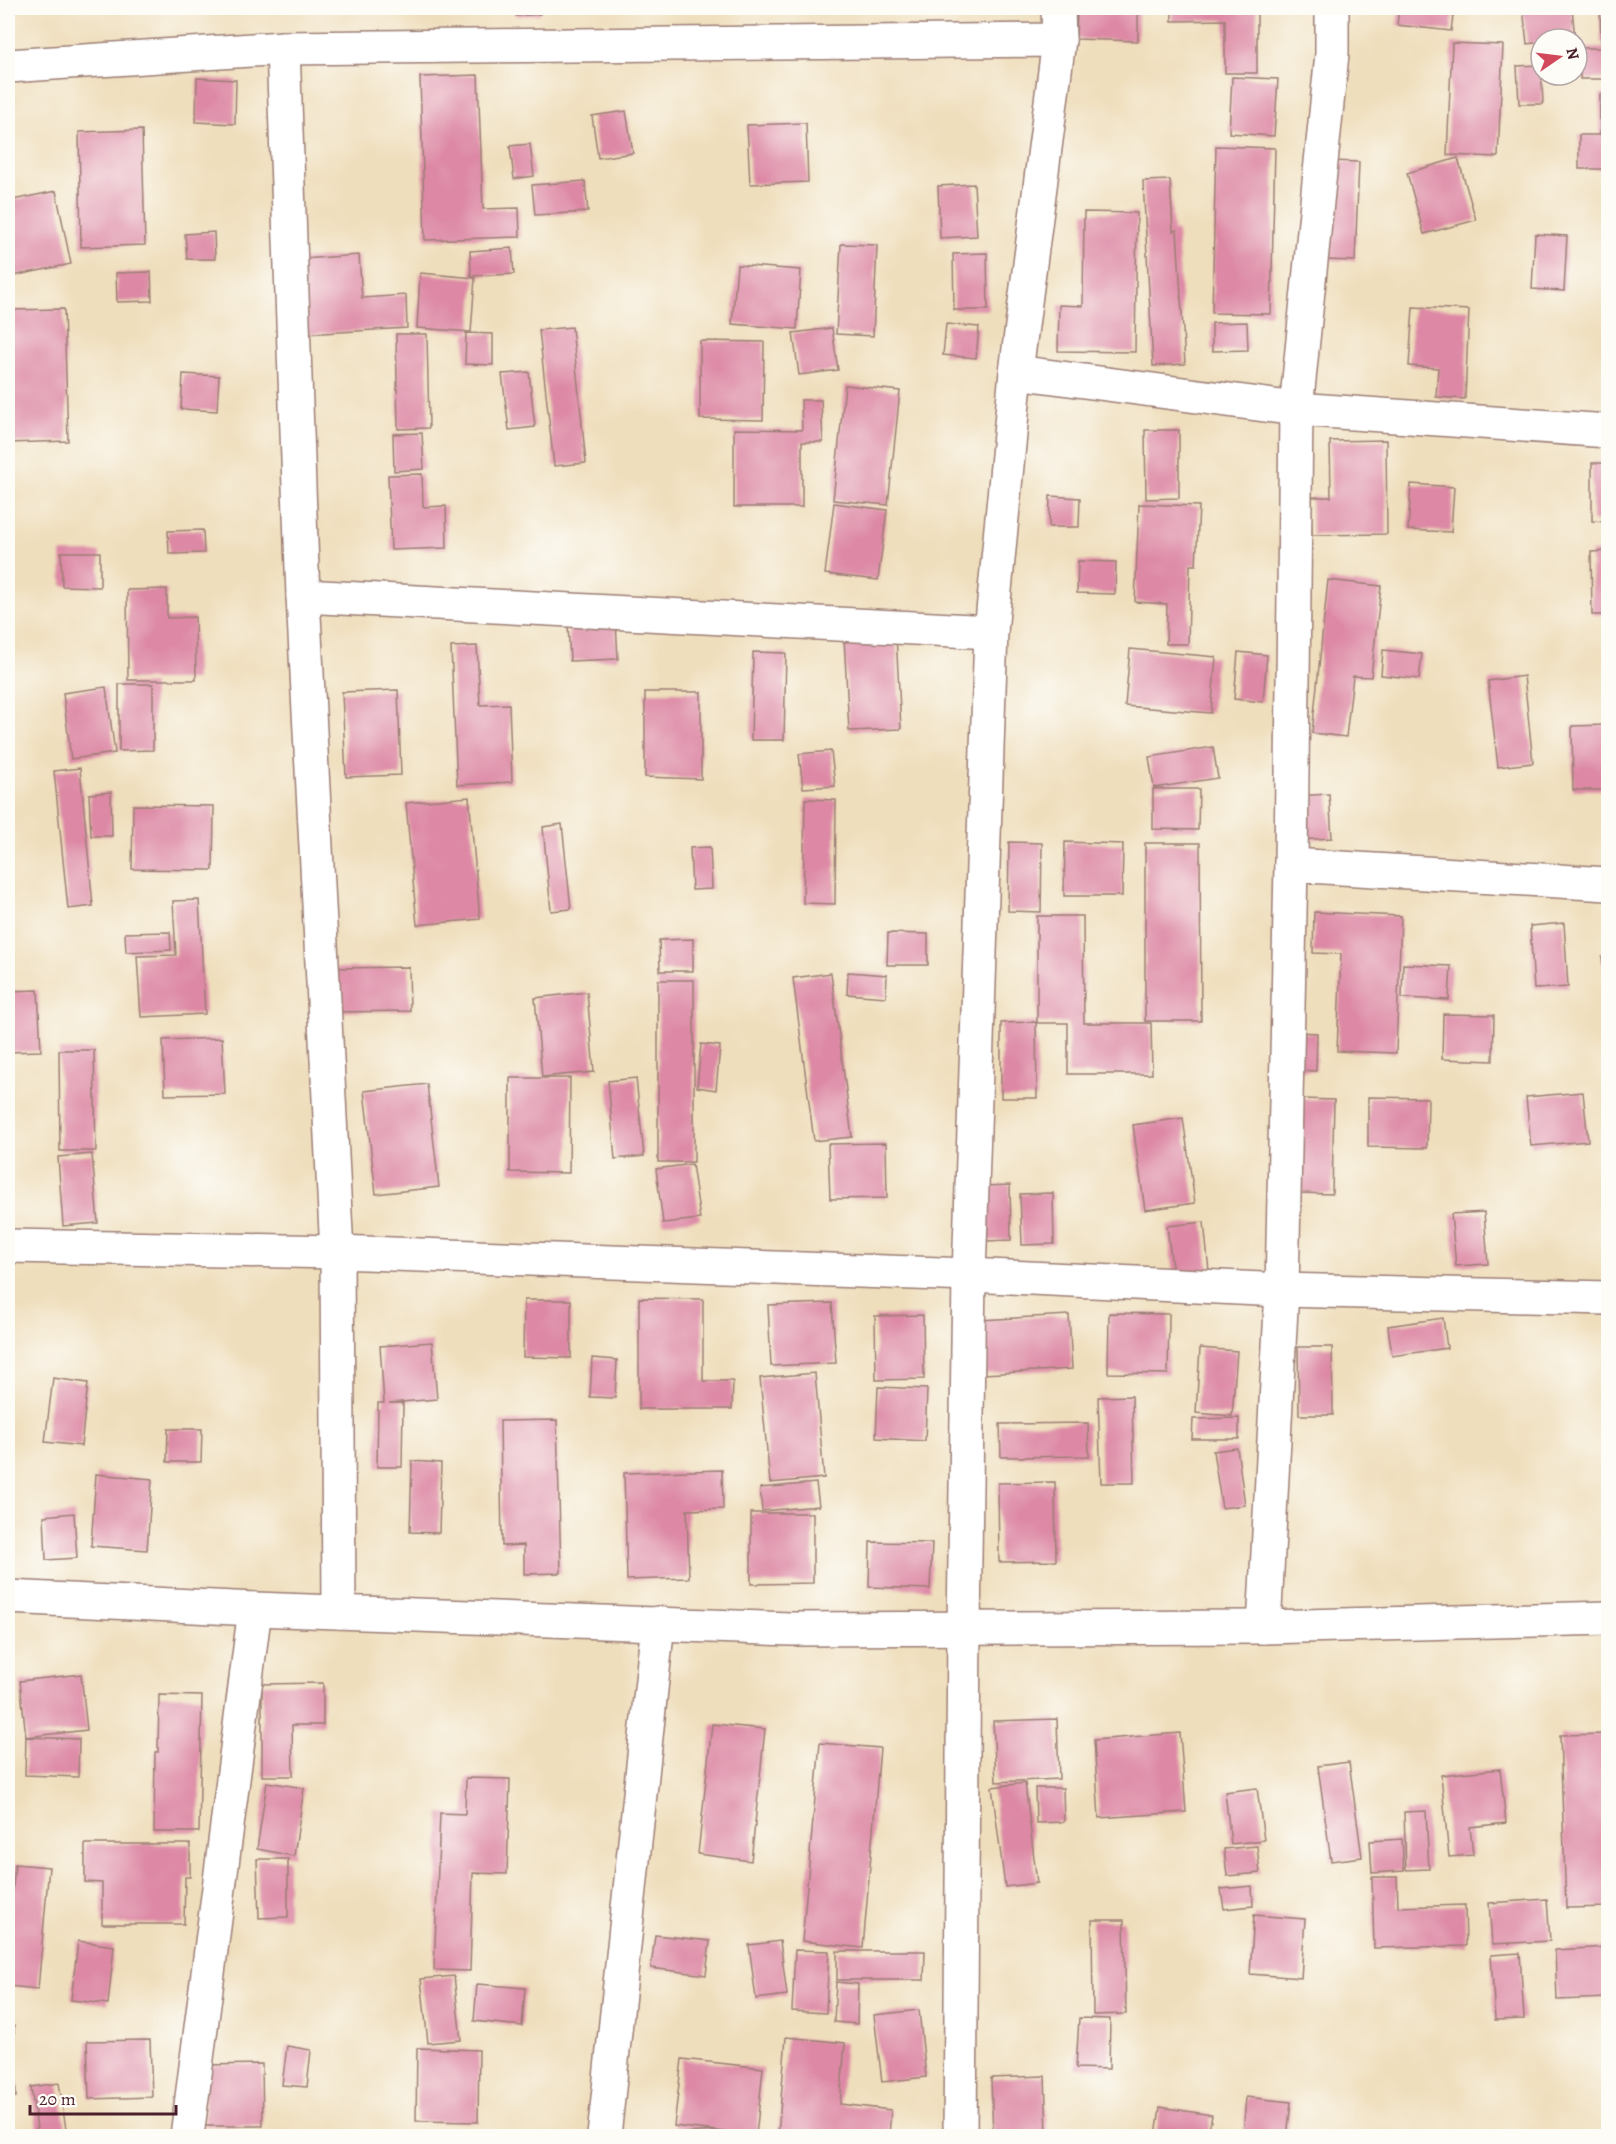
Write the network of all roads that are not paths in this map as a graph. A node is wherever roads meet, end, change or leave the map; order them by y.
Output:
1 (1058, 8) edge
2 (1332, 8) edge
3 (1059, 40) junction
4 (283, 48) junction
5 (8, 66) edge
6 (1016, 372) junction
7 (1296, 409) junction
8 (1608, 431) edge
9 (303, 596) junction
10 (991, 632) junction
11 (1291, 865) junction
12 (1608, 884) edge
13 (8, 1246) edge
14 (337, 1252) junction
15 (969, 1275) junction
16 (1282, 1290) junction
17 (1608, 1298) edge
18 (8, 1597) edge
19 (255, 1609) junction
20 (339, 1612) junction
21 (1608, 1618) edge
22 (657, 1623) junction
23 (1264, 1627) junction
24 (964, 1628) junction
25 (187, 2136) edge
26 (604, 2136) edge
27 (960, 2136) edge

1 - 3 street
2 - 7 street
3 - 4 street
3 - 6 street
4 - 5 street
4 - 9 street
6 - 7 street
6 - 10 street
7 - 8 street
7 - 11 street
9 - 10 street
9 - 14 street
10 - 15 street
11 - 12 street
11 - 16 street
13 - 14 street
14 - 15 street
14 - 20 street
15 - 16 street
15 - 24 street
16 - 17 street
16 - 23 street
18 - 19 street
19 - 20 street
19 - 25 street
20 - 22 street
21 - 23 street
22 - 24 street
22 - 26 street
23 - 24 street
24 - 27 street

